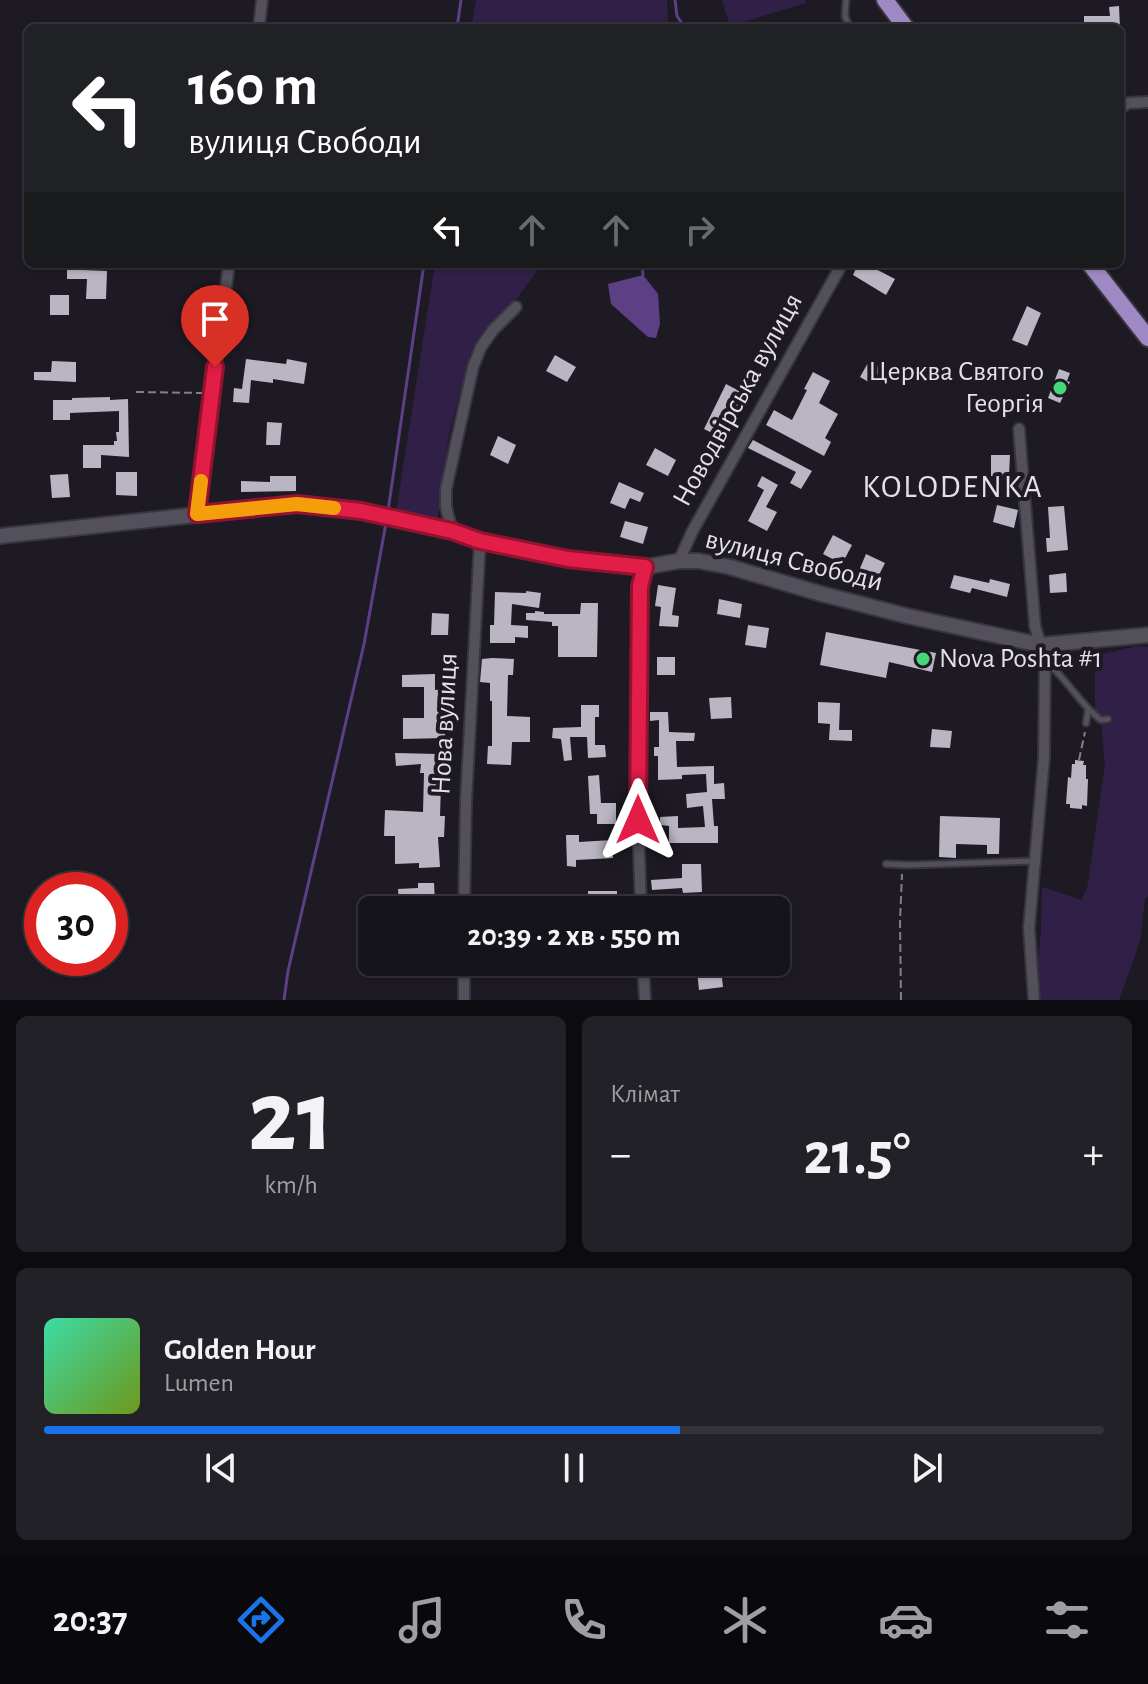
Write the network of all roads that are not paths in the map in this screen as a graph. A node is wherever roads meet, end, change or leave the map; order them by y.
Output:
1 (262, 0) edge
2 (846, 0) edge
3 (885, 0) edge
4 (259, 24) edge
5 (848, 24) edge
6 (903, 24) edge
7 (1148, 102) edge
8 (1124, 106) edge
9 (228, 268) edge
10 (840, 268) edge
11 (1093, 268) edge
12 (516, 307) dead end
13 (1146, 332) edge
14 (1019, 429) dead end
15 (197, 514) junction
16 (452, 531) junction
17 (0, 536) edge
18 (480, 541) junction
19 (679, 561) junction
20 (645, 567) junction
21 (1148, 635) edge
22 (1041, 645) junction
23 (1045, 661) junction
24 (1088, 711) junction
25 (1108, 719) dead end
26 (1086, 723) road end
27 (1035, 861) junction
28 (886, 864) dead end
29 (464, 896) edge
30 (641, 896) edge
31 (464, 976) edge
32 (644, 976) edge
33 (464, 1000) edge
34 (645, 1000) edge
35 (1034, 1000) edge

1 - 4 street
2 - 5 lane
3 - 6 highway
7 - 8 street
9 - 15 street
10 - 19 street, Новодвірська вулиця
11 - 13 highway
12 - 16 street
14 - 22 street
15 - 16 main road, вулиця Свободи
15 - 17 main road, вулиця Свободи
16 - 18 main road, вулиця Свободи
18 - 20 main road, вулиця Свободи
18 - 29 street, Нова вулиця
19 - 20 main road, вулиця Свободи
19 - 22 main road, вулиця Свободи
20 - 30 street
21 - 22 main road, вулиця Свободи
22 - 23 street
23 - 24 lane
23 - 27 street
24 - 25 lane
24 - 26 lane
27 - 28 lane
27 - 35 street
31 - 33 street
32 - 34 street

